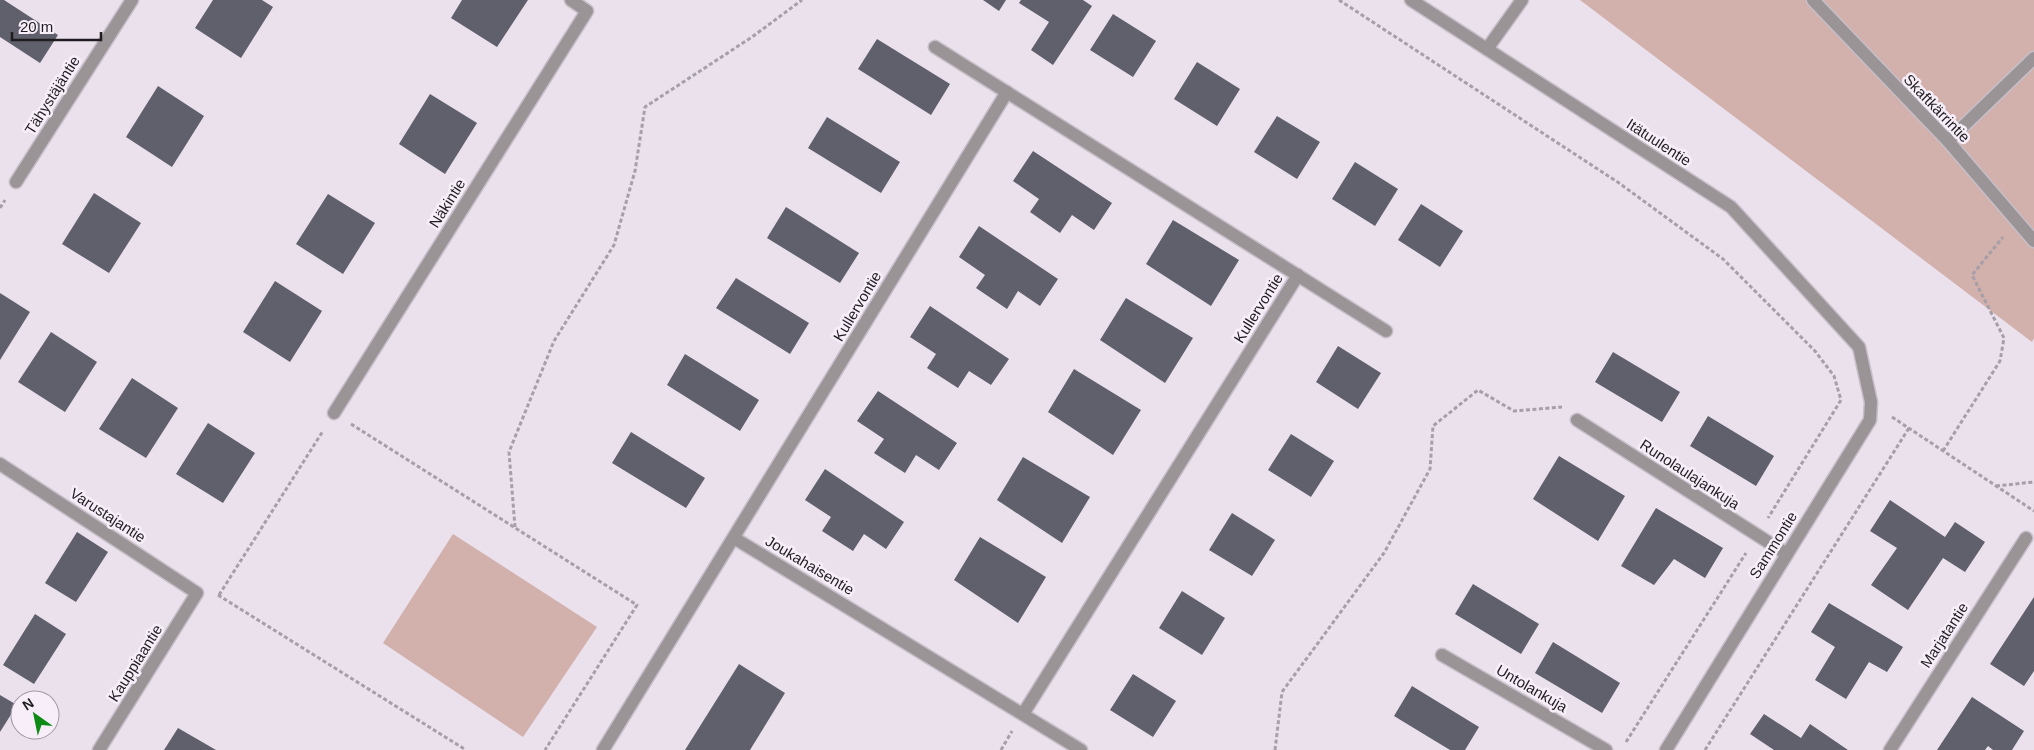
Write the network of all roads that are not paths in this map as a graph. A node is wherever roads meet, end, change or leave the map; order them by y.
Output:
1 (132, 0) edge
2 (571, 0) edge
3 (1412, 0) edge
4 (1522, 0) edge
5 (1813, 0) edge
6 (935, 47) dead end
7 (1487, 49) junction
8 (2034, 58) edge
9 (1007, 92) junction
10 (1948, 141) junction
11 (16, 182) dead end
12 (2034, 241) edge
13 (1298, 275) junction
14 (1386, 331) dead end
15 (1859, 347) joint
16 (334, 413) road end
17 (1577, 420) road end
18 (0, 464) edge
19 (734, 538) junction
20 (2026, 538) dead end
21 (1787, 554) junction
22 (197, 593) joint
23 (1442, 655) dead end
24 (1023, 714) junction
25 (99, 750) edge
26 (603, 750) edge
27 (1081, 750) edge
28 (1606, 750) edge
29 (1666, 750) edge
30 (1890, 750) edge

1 - 11 street, Tähystäjäntie
2 - 16 street, Näkintie
3 - 7 street, Itätuulentie
4 - 7 street
5 - 10 street, Skaftkärrintie
6 - 9 street, Kullervontie
7 - 15 street, Itätuulentie
8 - 10 street
9 - 13 street, Kullervontie
9 - 19 street, Kullervontie
10 - 12 street, Skaftkärrintie
13 - 14 street, Kullervontie
13 - 24 street, Kullervontie
15 - 21 street, Sammontie
17 - 21 street, Runolaulajankuja
18 - 22 street, Varustajantie
19 - 24 street, Joukahaisentie
19 - 26 street
20 - 30 street, Marjatantie
21 - 29 street, Sammontie
22 - 25 street, Kauppiaantie
23 - 28 street, Untolankuja
24 - 27 street, Joukahaisentie

